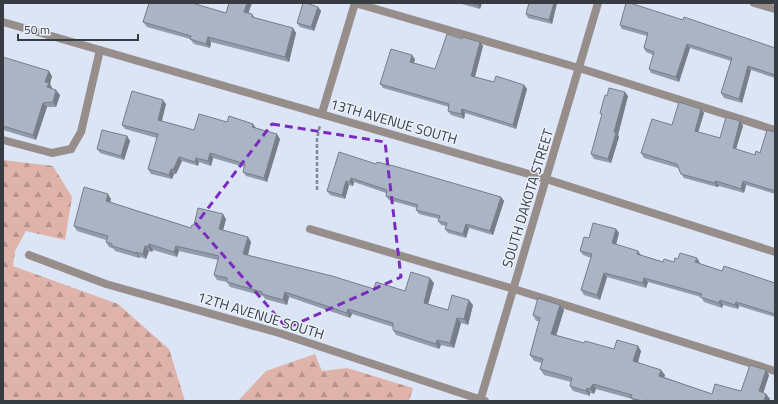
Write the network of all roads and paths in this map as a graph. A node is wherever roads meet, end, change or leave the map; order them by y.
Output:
1 (355, 3) edge
2 (598, 3) edge
3 (754, 3) edge
4 (775, 9) edge
5 (3, 22) edge
6 (100, 50) junction
7 (579, 68) junction
8 (322, 113) junction
9 (775, 130) edge
10 (3, 140) edge
11 (546, 180) junction
12 (317, 190) dead end
13 (310, 229) dead end
14 (775, 252) edge
15 (29, 255) dead end
16 (514, 289) junction
17 (775, 371) edge
18 (482, 400) edge

1 - 7 street
1 - 8 street
2 - 7 street, SOUTH DAKOTA STREET
3 - 4 street
5 - 6 street, 13TH AVENUE SOUTH
6 - 8 street, 13TH AVENUE SOUTH
6 - 10 street
7 - 9 street
7 - 11 street, SOUTH DAKOTA STREET
8 - 11 street, 13TH AVENUE SOUTH
8 - 12 path
11 - 14 street, 13TH AVENUE SOUTH
11 - 16 street, SOUTH DAKOTA STREET
13 - 16 street
15 - 18 street, 12TH AVENUE SOUTH
16 - 17 street
16 - 18 street, SOUTH DAKOTA STREET

